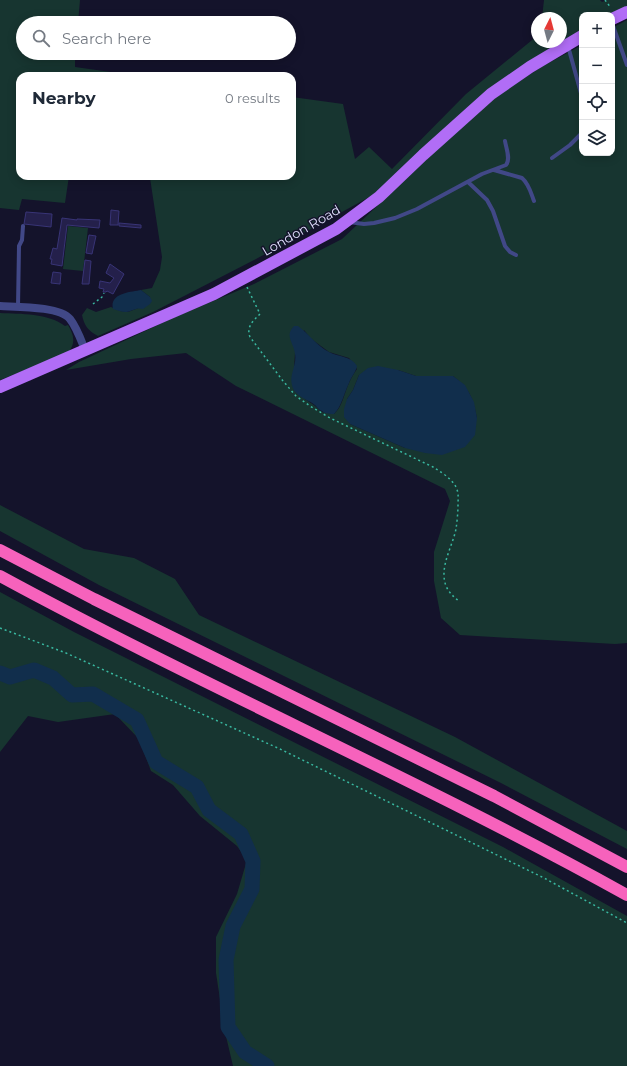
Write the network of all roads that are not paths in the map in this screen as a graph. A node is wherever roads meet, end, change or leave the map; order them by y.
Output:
1 (627, 12) edge
2 (615, 18) edge
3 (615, 31) edge
4 (579, 38) edge
5 (567, 44) joint
6 (561, 48) edge
7 (627, 65) edge
8 (579, 84) edge
9 (579, 136) edge
10 (505, 141) dead end
11 (552, 158) dead end
12 (494, 170) junction
13 (468, 182) junction
14 (534, 201) dead end
15 (347, 221) junction
16 (23, 226) dead end
17 (516, 254) dead end
18 (0, 306) edge
19 (18, 307) junction
20 (85, 350) junction
21 (0, 387) edge
22 (0, 550) edge
23 (0, 576) edge
24 (627, 867) edge
25 (627, 895) edge

1 - 2 main road
3 - 7 lane
4 - 5 main road, London Road
5 - 8 lane
6 - 15 main road, London Road
9 - 11 lane
10 - 12 lane
12 - 13 lane
12 - 14 lane
13 - 15 lane
13 - 17 lane
15 - 20 main road, London Road
16 - 19 lane
18 - 19 street
19 - 20 street
20 - 21 main road, London Road
22 - 24 highway
23 - 25 highway

